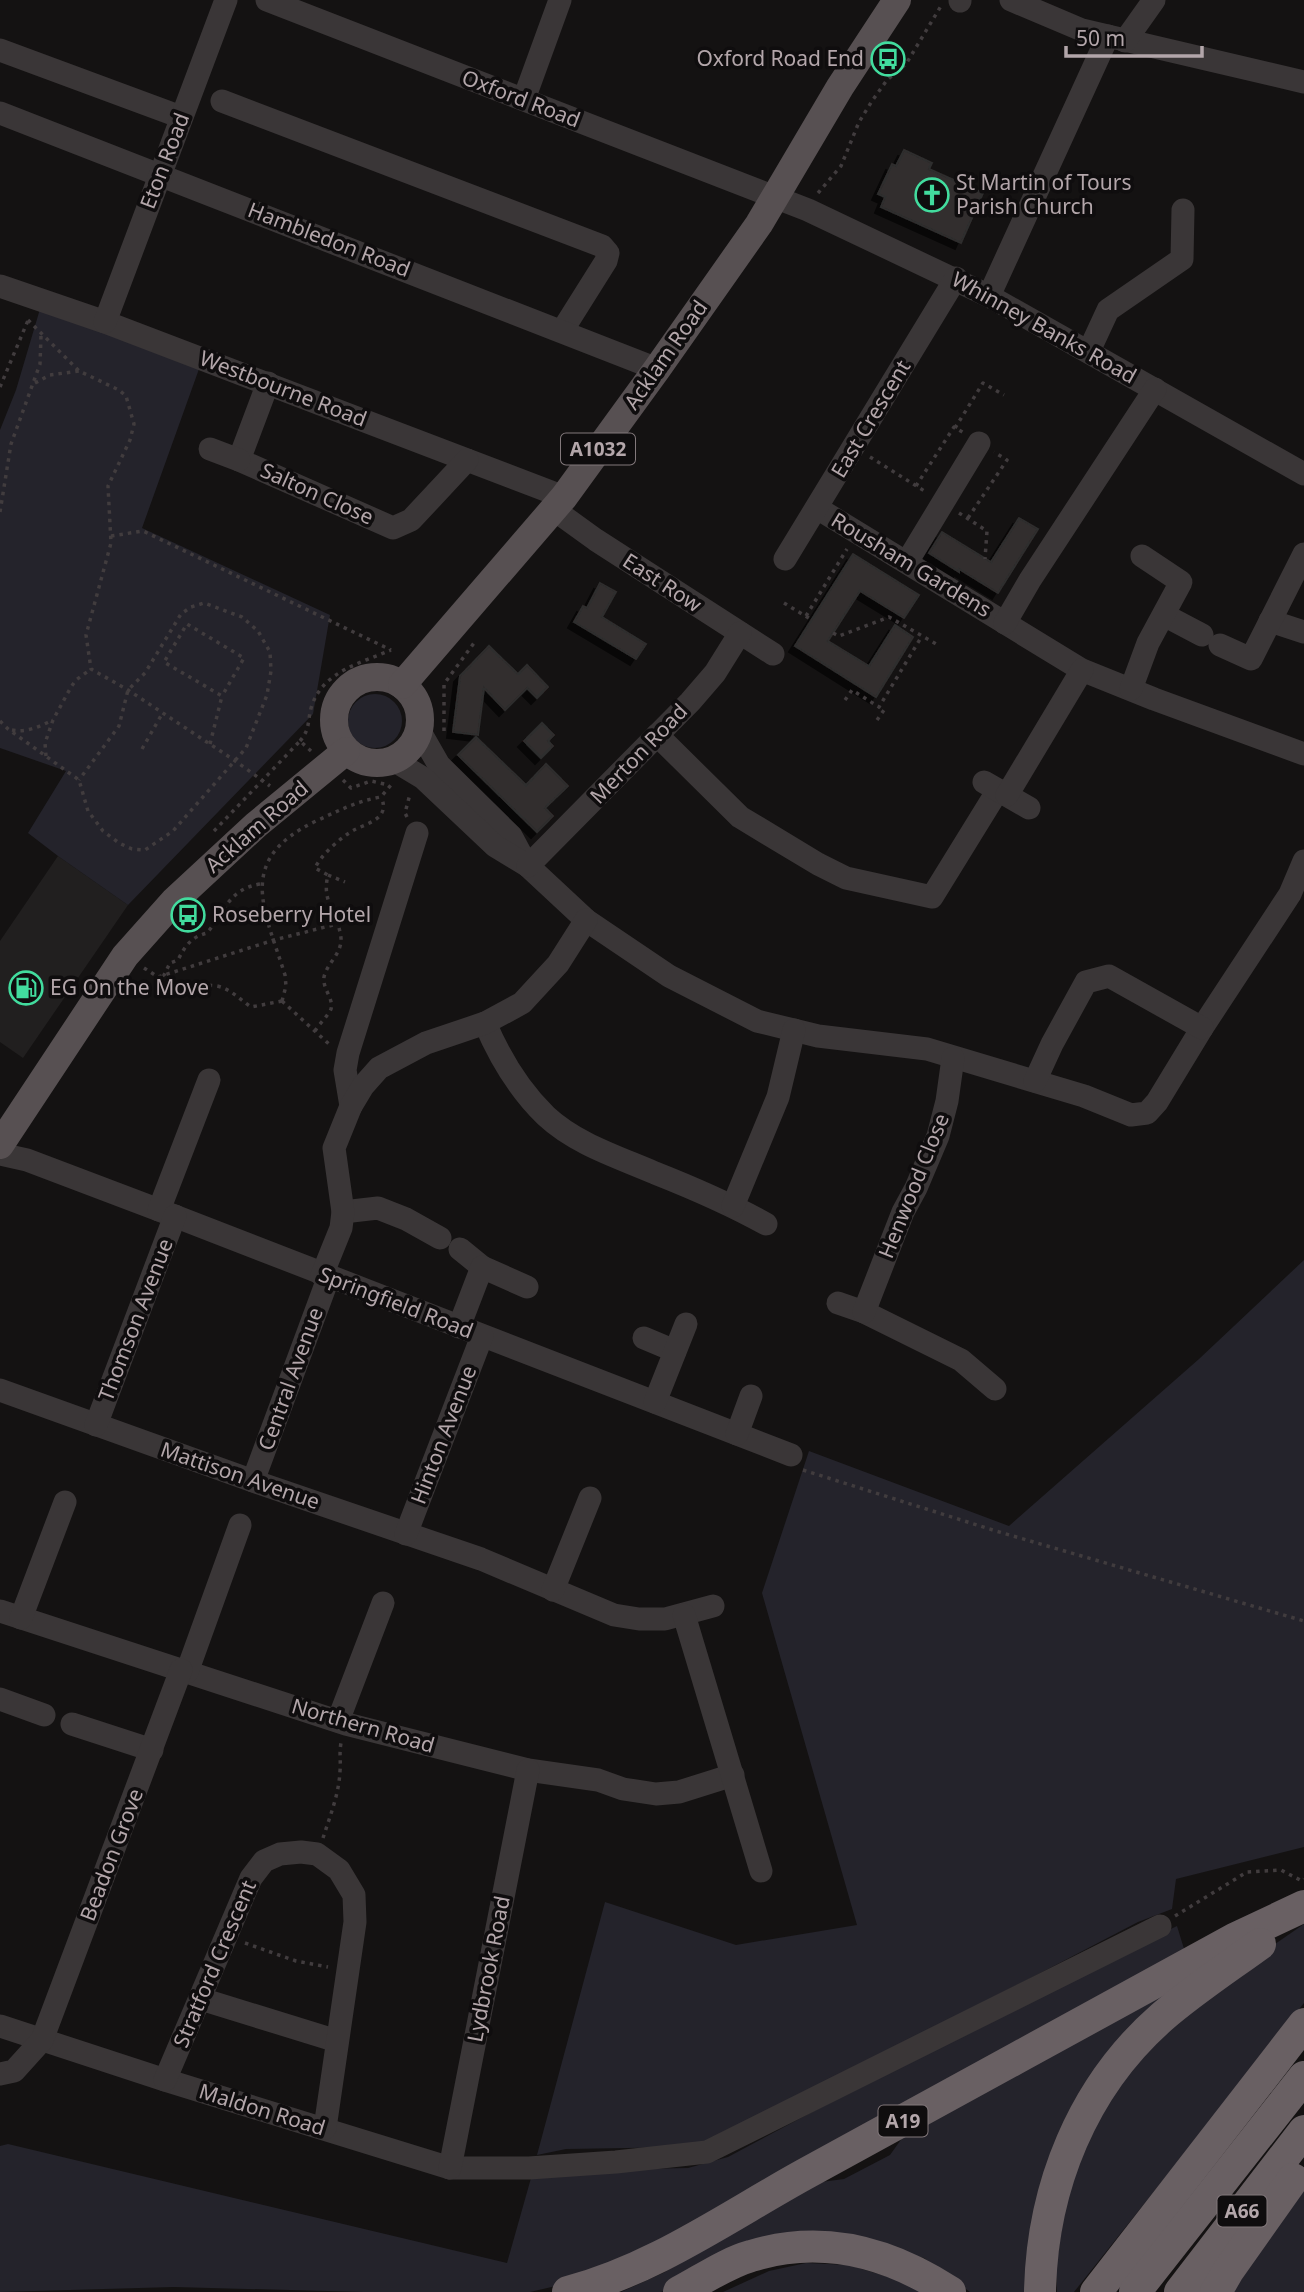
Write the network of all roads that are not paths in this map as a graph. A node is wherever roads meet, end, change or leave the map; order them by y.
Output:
1 (226, 0) edge
2 (267, 0) edge
3 (560, 0) edge
4 (897, 0) edge
5 (1011, 0) edge
6 (1154, 0) edge
7 (1116, 39) junction
8 (0, 50) edge
9 (1304, 82) edge
10 (524, 99) junction
11 (222, 101) dead end
12 (0, 113) edge
13 (181, 117) junction
14 (159, 175) junction
15 (775, 198) junction
16 (1183, 211) dead end
17 (956, 278) junction
18 (0, 286) edge
19 (989, 296) junction
20 (104, 322) junction
21 (562, 331) junction
22 (1089, 351) junction
23 (657, 369) junction
24 (268, 383) junction
25 (1155, 389) junction
26 (979, 443) dead end
27 (210, 449) dead end
28 (239, 460) junction
29 (467, 460) junction
30 (1304, 474) edge
31 (559, 503) junction
32 (817, 508) junction
33 (1304, 554) edge
34 (1142, 556) dead end
35 (785, 559) dead end
36 (906, 562) junction
37 (1164, 615) junction
38 (1270, 621) junction
39 (1005, 623) junction
40 (1304, 632) edge
41 (740, 633) junction
42 (773, 654) dead end
43 (1082, 670) junction
44 (402, 685) junction
45 (1131, 689) junction
46 (657, 735) junction
47 (426, 742) junction
48 (346, 751) junction
49 (1304, 754) edge
50 (404, 773) junction
51 (996, 789) junction
52 (1029, 808) dead end
53 (417, 833) road end
54 (1304, 861) edge
55 (528, 866) junction
56 (1297, 898) edge
57 (586, 920) junction
58 (485, 1023) junction
59 (1202, 1028) junction
60 (793, 1030) junction
61 (953, 1058) junction
62 (209, 1080) dead end
63 (1035, 1081) junction
64 (351, 1106) junction
65 (0, 1145) edge
66 (0, 1154) edge
67 (342, 1205) junction
68 (733, 1206) junction
69 (167, 1213) junction
70 (766, 1224) dead end
71 (482, 1267) junction
72 (326, 1275) junction
73 (527, 1286) dead end
74 (838, 1303) dead end
75 (864, 1312) junction
76 (686, 1324) dead end
77 (459, 1327) junction
78 (482, 1336) junction
79 (644, 1338) dead end
80 (675, 1351) junction
81 (995, 1389) dead end
82 (0, 1390) edge
83 (751, 1396) dead end
84 (655, 1402) junction
85 (96, 1424) junction
86 (737, 1434) junction
87 (791, 1455) road end
88 (253, 1481) junction
89 (590, 1498) dead end
90 (65, 1502) dead end
91 (240, 1525) dead end
92 (406, 1534) junction
93 (554, 1590) junction
94 (383, 1603) dead end
95 (713, 1606) dead end
96 (6, 1615) edge
97 (684, 1615) junction
98 (184, 1671) junction
99 (0, 1699) edge
100 (44, 1715) dead end
101 (342, 1723) junction
102 (72, 1724) dead end
103 (152, 1749) junction
104 (528, 1770) junction
105 (733, 1775) junction
106 (761, 1871) dead end
107 (1304, 1906) edge
108 (1304, 1911) edge
109 (1160, 1926) road end
110 (201, 1998) junction
111 (1304, 2024) edge
112 (0, 2026) edge
113 (42, 2040) junction
114 (337, 2041) junction
115 (0, 2074) edge
116 (1304, 2077) edge
117 (165, 2080) junction
118 (325, 2129) junction
119 (1304, 2131) edge
120 (1304, 2163) edge
121 (450, 2168) junction
122 (568, 2292) edge
123 (678, 2292) edge
124 (950, 2292) edge
125 (1040, 2292) edge
126 (1096, 2292) edge
127 (1135, 2292) edge
128 (1180, 2292) edge
129 (1216, 2292) edge

1 - 13 street, Eton Road
2 - 10 street, Oxford Road
3 - 10 street
4 - 15 main road, Acklam Road / A1032
5 - 7 street
6 - 7 street
7 - 9 street
7 - 19 street
8 - 13 street
10 - 15 street, Oxford Road
11 - 21 street
12 - 14 street, Hambledon Road
13 - 14 street, Eton Road
14 - 20 street, Eton Road
14 - 21 street, Hambledon Road
15 - 17 street, Whinney Banks Road
15 - 23 main road, Acklam Road / A1032
16 - 22 street
17 - 19 street, Whinney Banks Road
17 - 32 street, East Crescent
18 - 20 street, Westbourne Road
19 - 22 street, Whinney Banks Road
20 - 24 street, Westbourne Road
21 - 23 street, Hambledon Road
22 - 25 street, Whinney Banks Road
23 - 31 main road, Acklam Road / A1032
24 - 28 street, Salton Close
24 - 29 street, Westbourne Road
25 - 30 street, Whinney Banks Road
25 - 39 street, Rousham Gardens
26 - 36 street
27 - 28 street
28 - 29 street, Salton Close
29 - 31 street, Westbourne Road
31 - 41 street, East Row
31 - 44 main road, Acklam Road / A1032
32 - 35 street, East Crescent
32 - 36 street, Rousham Gardens
33 - 38 street
34 - 37 street
36 - 39 street, Rousham Gardens
37 - 38 street
37 - 45 street
38 - 40 street
39 - 43 street, Rousham Gardens
41 - 42 street, East Row
41 - 46 street, Merton Road
43 - 45 street, Rousham Gardens
43 - 51 street
44 - 47 main road
44 - 48 main road
45 - 49 street, Rousham Gardens
46 - 51 street
46 - 55 street, Merton Road
47 - 50 main road
47 - 55 street
48 - 50 main road
48 - 65 main road, Acklam Road
50 - 55 street
51 - 52 street
53 - 64 street
54 - 56 street
55 - 57 street
56 - 59 street
57 - 58 street
57 - 60 street
58 - 64 street
58 - 68 street
59 - 63 street
59 - 63 street
60 - 61 street
60 - 68 street
61 - 63 street
61 - 75 street, Henwood Close
62 - 69 street, Thomson Avenue
64 - 67 street
66 - 69 street, Springfield Road
67 - 71 street
67 - 72 street, Central Avenue
68 - 70 street
69 - 72 street, Springfield Road
69 - 85 street, Thomson Avenue
71 - 73 street
71 - 77 street
72 - 77 street, Springfield Road
72 - 88 street, Central Avenue
74 - 75 street
75 - 81 street
76 - 80 street
77 - 78 street, Springfield Road
78 - 84 street, Springfield Road
78 - 92 street, Hinton Avenue
79 - 80 street
80 - 84 street
82 - 85 street, Mattison Avenue
83 - 86 street
84 - 86 street, Springfield Road
85 - 88 street, Mattison Avenue
86 - 87 street, Springfield Road
88 - 92 street, Mattison Avenue
89 - 93 street
90 - 96 street
91 - 98 street
92 - 93 street, Mattison Avenue
93 - 97 street, Mattison Avenue
94 - 101 street
95 - 97 street, Mattison Avenue
96 - 98 street, Northern Road
97 - 105 street
98 - 101 street, Northern Road
98 - 103 street, Beadon Grove
99 - 100 street
101 - 104 street, Northern Road
102 - 103 street
103 - 113 street, Beadon Grove
104 - 105 street, Northern Road
104 - 121 street, Lydbrook Road
105 - 106 street
107 - 122 highway, A19
108 - 125 highway
109 - 121 street, Maldon Road
110 - 114 street
110 - 114 street, Stratford Crescent
110 - 117 street, Stratford Crescent
111 - 126 highway
112 - 113 street, Maldon Road
113 - 115 street
113 - 117 street, Maldon Road
114 - 118 street
116 - 127 highway
117 - 118 street, Maldon Road
118 - 121 street, Maldon Road
119 - 128 highway, A66
120 - 129 highway, A66
123 - 124 highway

